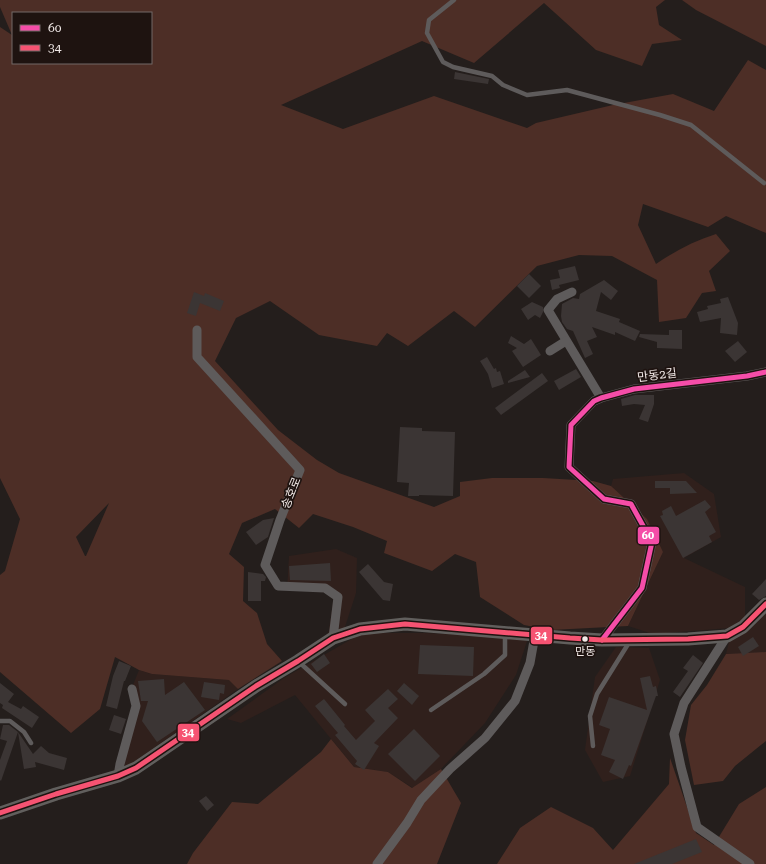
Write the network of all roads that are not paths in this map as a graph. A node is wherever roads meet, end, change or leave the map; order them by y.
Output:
1 (454, 0) edge
2 (764, 182) dead end
3 (572, 292) dead end
4 (197, 330) dead end
5 (566, 341) junction
6 (550, 351) dead end
7 (766, 372) edge
8 (601, 398) junction
9 (766, 604) edge
10 (505, 633) junction
11 (534, 636) junction
12 (728, 636) junction
13 (333, 638) junction
14 (602, 640) junction
15 (631, 640) junction
16 (298, 661) junction
17 (132, 689) dead end
18 (345, 704) dead end
19 (431, 710) dead end
20 (0, 721) edge
21 (30, 743) dead end
22 (593, 746) dead end
23 (118, 776) junction
24 (0, 813) edge
25 (377, 864) edge
26 (750, 864) edge

1 - 2 lane
3 - 5 street
4 - 13 street, 송호로
5 - 6 street
5 - 8 street
7 - 8 street, 만동2길
8 - 14 street, 만동2길
9 - 12 main road
10 - 11 main road
10 - 13 main road
10 - 19 lane
11 - 14 main road
11 - 25 street
12 - 15 main road
12 - 26 street
13 - 16 main road
14 - 15 main road
15 - 22 lane
16 - 18 lane
16 - 23 main road
17 - 23 street
20 - 21 lane
23 - 24 main road

